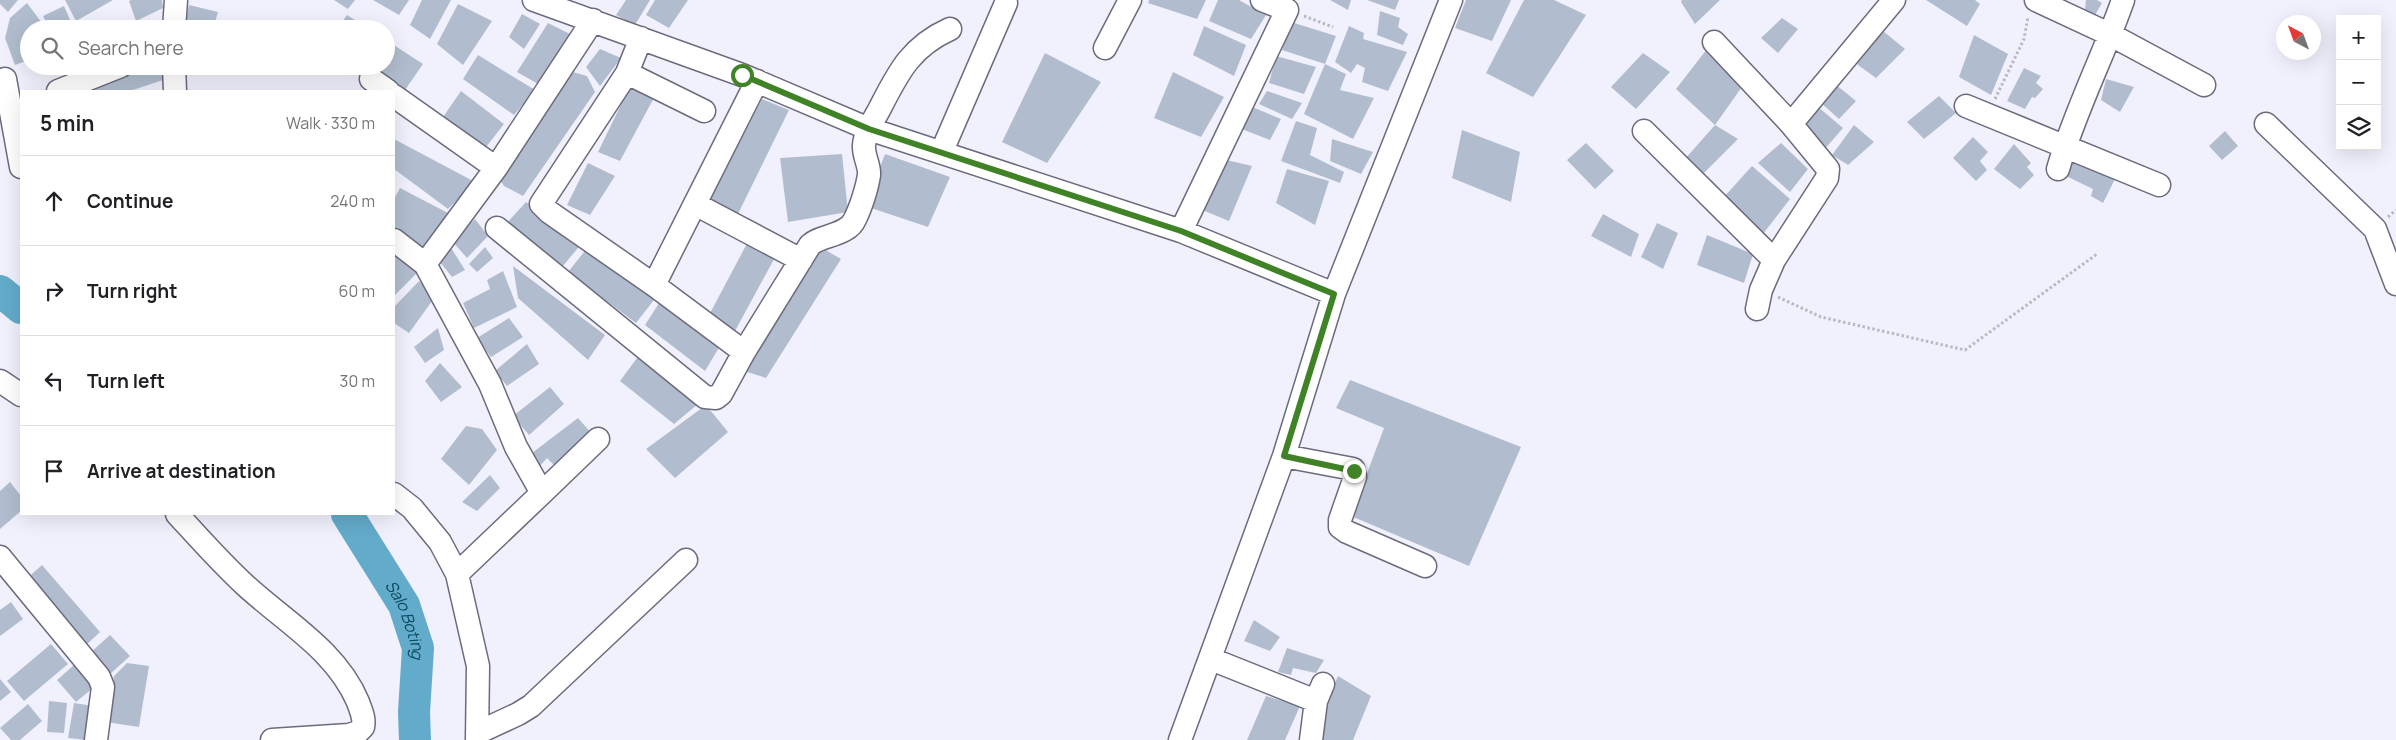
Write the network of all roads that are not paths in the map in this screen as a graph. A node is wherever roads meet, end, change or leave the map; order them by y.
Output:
1 (176, 0) edge
2 (534, 0) edge
3 (1130, 0) edge
4 (1262, 0) edge
5 (1451, 0) edge
6 (1894, 0) edge
7 (2123, 0) edge
8 (1006, 3) dead end
9 (564, 5) edge
10 (2033, 5) edge
11 (175, 20) edge
12 (593, 20) junction
13 (950, 29) dead end
14 (2111, 35) junction
15 (641, 38) junction
16 (1714, 42) dead end
17 (1105, 48) dead end
18 (627, 73) junction
19 (98, 75) edge
20 (174, 75) edge
21 (9, 81) edge
22 (757, 81) junction
23 (2204, 84) dead end
24 (61, 90) edge
25 (175, 90) edge
26 (395, 97) edge
27 (1966, 106) dead end
28 (704, 111) dead end
29 (1791, 124) junction
30 (2266, 124) dead end
31 (869, 129) junction
32 (1644, 131) dead end
33 (942, 151) junction
34 (2061, 158) junction
35 (20, 161) edge
36 (496, 168) junction
37 (2159, 185) dead end
38 (695, 204) junction
39 (496, 228) dead end
40 (1181, 231) junction
41 (395, 241) edge
42 (801, 260) junction
43 (1774, 260) junction
44 (425, 264) junction
45 (2396, 284) edge
46 (654, 285) junction
47 (1334, 294) junction
48 (1759, 299) road end
49 (744, 352) junction
50 (0, 381) edge
51 (20, 394) edge
52 (598, 439) dead end
53 (1284, 456) junction
54 (542, 493) junction
55 (395, 495) edge
56 (178, 515) edge
57 (0, 557) edge
58 (686, 560) dead end
59 (1425, 566) dead end
60 (457, 574) junction
61 (1211, 658) junction
62 (477, 737) edge
63 (96, 740) edge
64 (272, 740) edge
65 (1180, 740) edge
66 (1311, 740) edge

1 - 11 street
2 - 9 street
3 - 17 street
4 - 40 street
5 - 47 street
6 - 29 street
7 - 14 street
8 - 33 street
9 - 12 street
10 - 14 street
12 - 15 street
12 - 36 street
13 - 31 street
14 - 23 street
14 - 34 street
15 - 18 street
15 - 22 street
16 - 29 street
18 - 28 street
18 - 46 street
19 - 24 street
20 - 25 street
21 - 35 street
22 - 31 street
22 - 38 street
26 - 36 street
27 - 34 street
29 - 43 street
30 - 45 street
31 - 33 street
31 - 42 street
32 - 43 street
33 - 40 street
34 - 37 street
36 - 44 street
38 - 42 street
38 - 46 street
39 - 49 street
40 - 47 street
41 - 44 street
42 - 49 street
43 - 48 street
44 - 54 street
46 - 49 street
47 - 53 street
50 - 51 street
52 - 54 street
53 - 59 street
53 - 61 street
54 - 60 street
55 - 60 street
56 - 64 street
57 - 63 street
58 - 62 street
60 - 62 street
61 - 65 street
61 - 66 street

